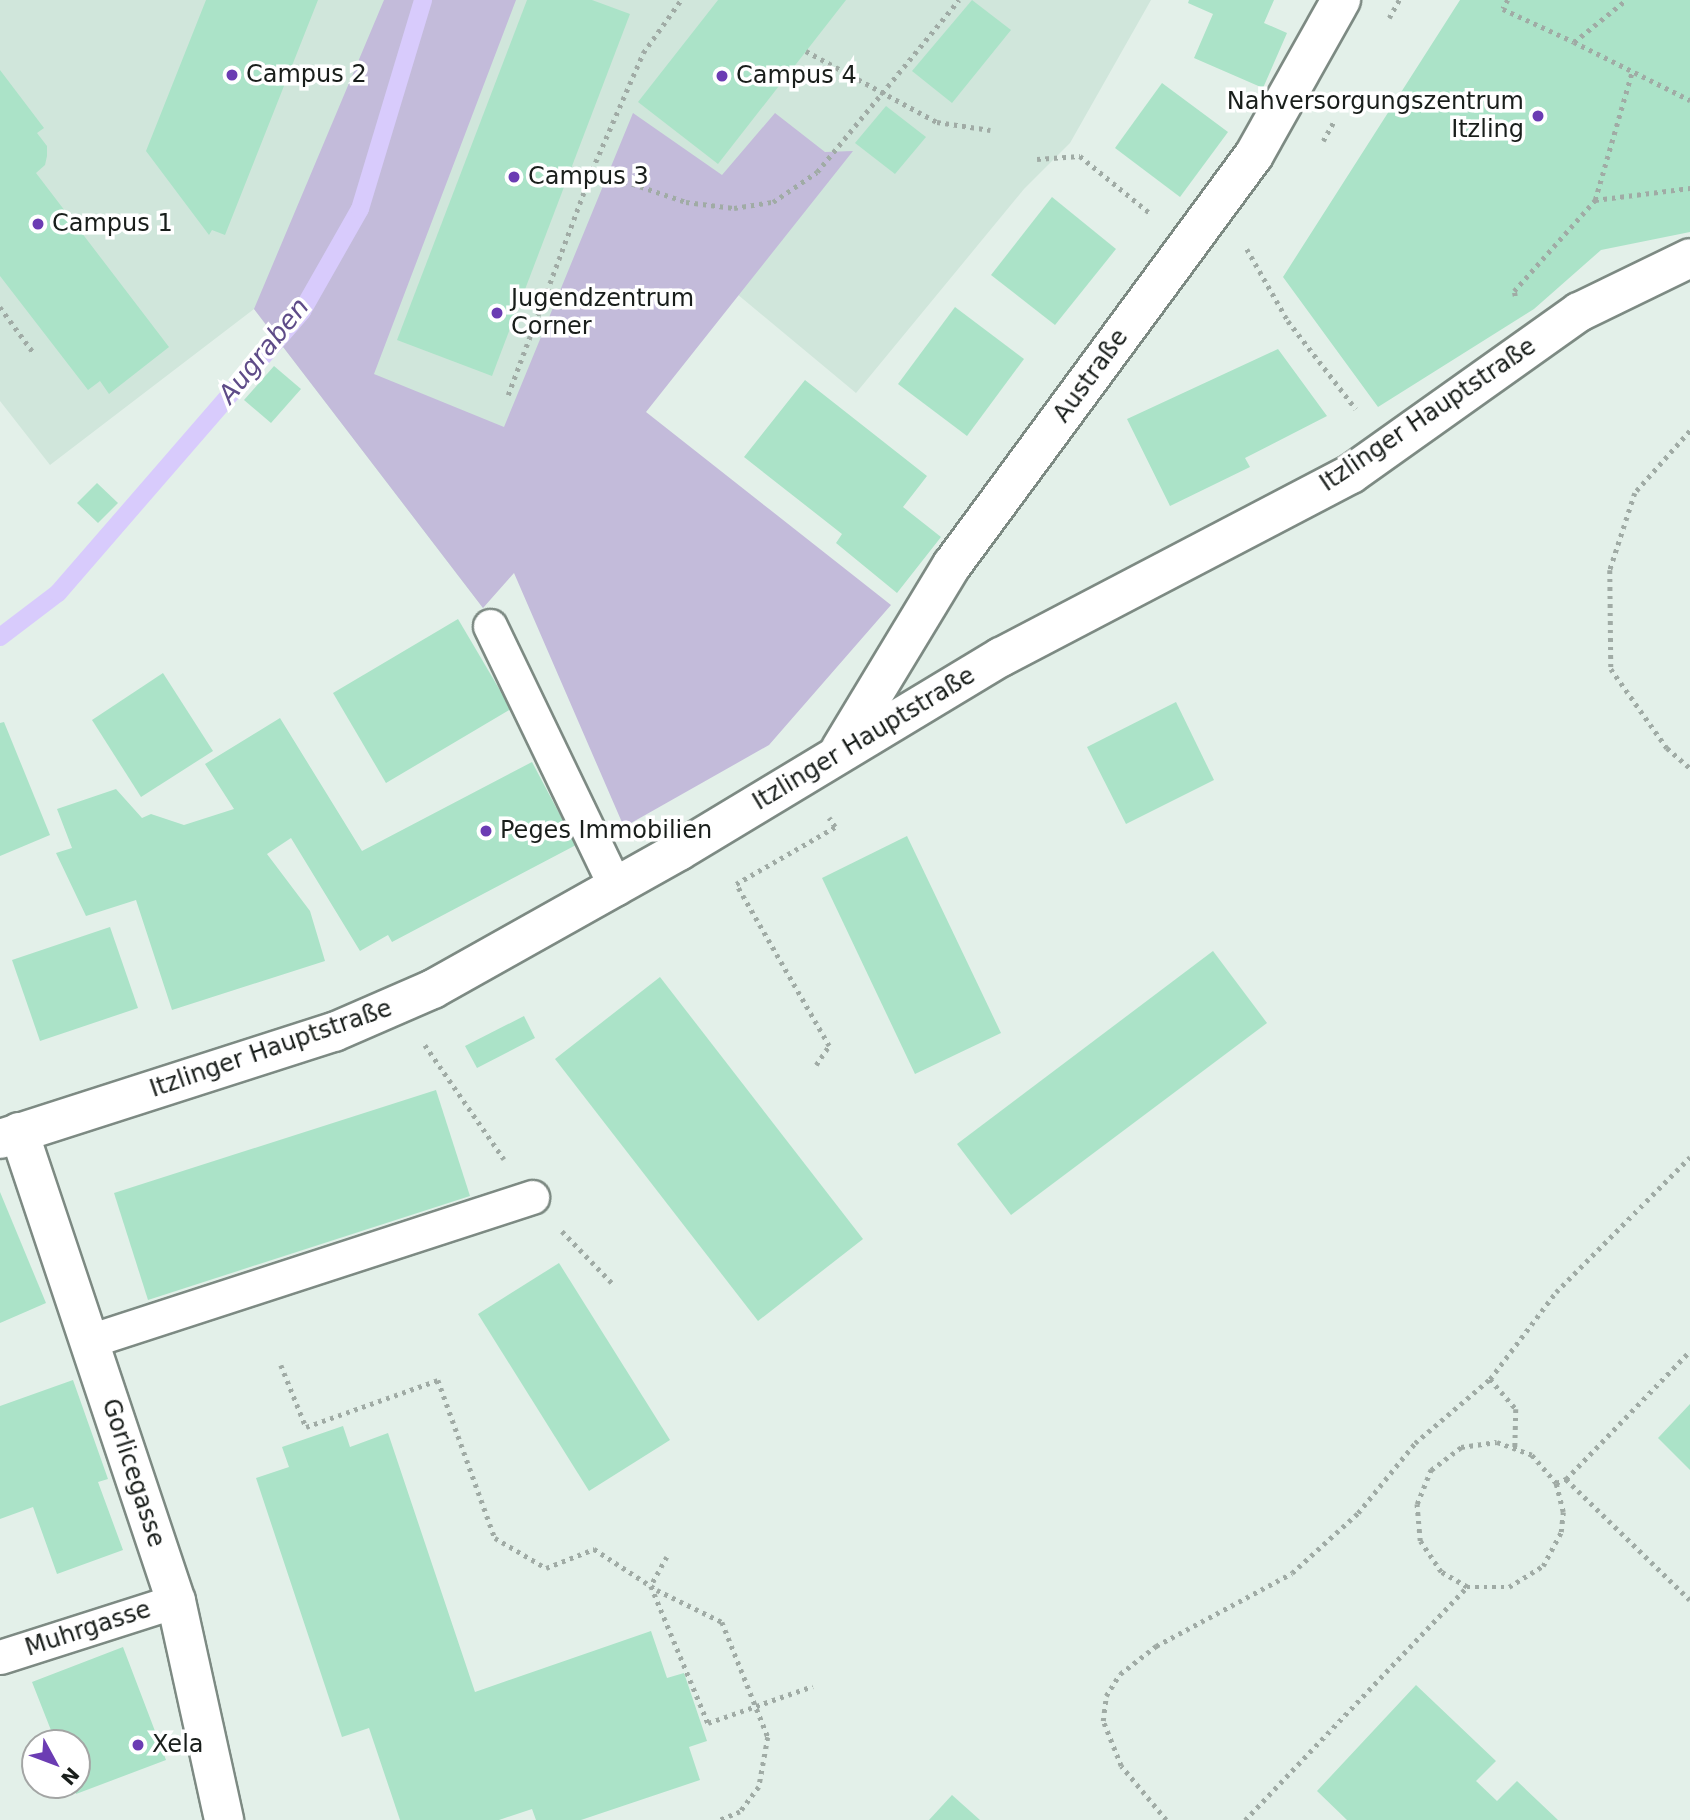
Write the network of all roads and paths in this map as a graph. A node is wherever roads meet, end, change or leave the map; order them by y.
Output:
1 (681, 0) edge
2 (959, 0) edge
3 (1341, 0) edge
4 (1508, 0) edge
5 (1626, 0) edge
6 (1574, 42) junction
7 (806, 51) dead end
8 (1632, 72) junction
9 (884, 92) junction
10 (1690, 100) edge
11 (990, 130) dead end
12 (1037, 159) dead end
13 (592, 170) junction
14 (1690, 188) edge
15 (1595, 200) junction
16 (1188, 245) junction
17 (1247, 249) dead end
18 (1690, 258) edge
19 (1514, 291) dead end
20 (0, 307) edge
21 (33, 352) dead end
22 (508, 395) dead end
23 (1690, 431) edge
24 (1386, 449) junction
25 (490, 626) dead end
26 (839, 751) junction
27 (1690, 768) edge
28 (803, 774) junction
29 (616, 888) junction
30 (404, 1002) junction
31 (816, 1065) dead end
32 (6, 1133) edge
33 (1690, 1157) edge
34 (532, 1197) junction
35 (612, 1283) dead end
36 (89, 1341) junction
37 (1690, 1351) edge
38 (281, 1365) dead end
39 (1490, 1379) junction
40 (1515, 1449) junction
41 (1566, 1479) junction
42 (1556, 1483) junction
43 (667, 1557) dead end
44 (651, 1586) junction
45 (1466, 1587) junction
46 (1690, 1588) edge
47 (1685, 1594) junction
48 (1690, 1600) edge
49 (176, 1601) junction
50 (0, 1657) edge
51 (813, 1686) dead end
52 (755, 1706) junction
53 (224, 1820) edge
54 (720, 1820) edge
55 (1166, 1820) edge
56 (1245, 1820) edge

1 - 13 path
2 - 9 path
3 - 16 street, Austraße
4 - 6 path
5 - 6 path
6 - 8 path
7 - 9 path
8 - 10 path
8 - 15 path
9 - 11 path
9 - 13 path
12 - 16 path
13 - 22 path
14 - 15 path
15 - 19 path
16 - 26 street, Austraße
17 - 24 path
18 - 24 street, Itzlinger Hauptstraße
20 - 21 path
23 - 27 path
24 - 26 street, Itzlinger Hauptstraße
25 - 29 lane
26 - 28 street, Itzlinger Hauptstraße
28 - 29 street, Itzlinger Hauptstraße
28 - 31 path
29 - 30 street, Itzlinger Hauptstraße
30 - 32 street, Itzlinger Hauptstraße
30 - 34 path
32 - 36 street, Gorlicegasse
33 - 39 path
34 - 35 path
34 - 36 lane
36 - 49 street, Gorlicegasse
37 - 41 path
38 - 44 path
39 - 40 path
39 - 55 path
40 - 42 path
40 - 45 path
41 - 42 path
41 - 47 path
42 - 45 path
43 - 44 path
44 - 52 path
44 - 52 path
45 - 56 path
46 - 47 path
47 - 48 path
49 - 50 lane, Muhrgasse
49 - 53 street, Gorlicegasse
51 - 52 path
52 - 54 path

